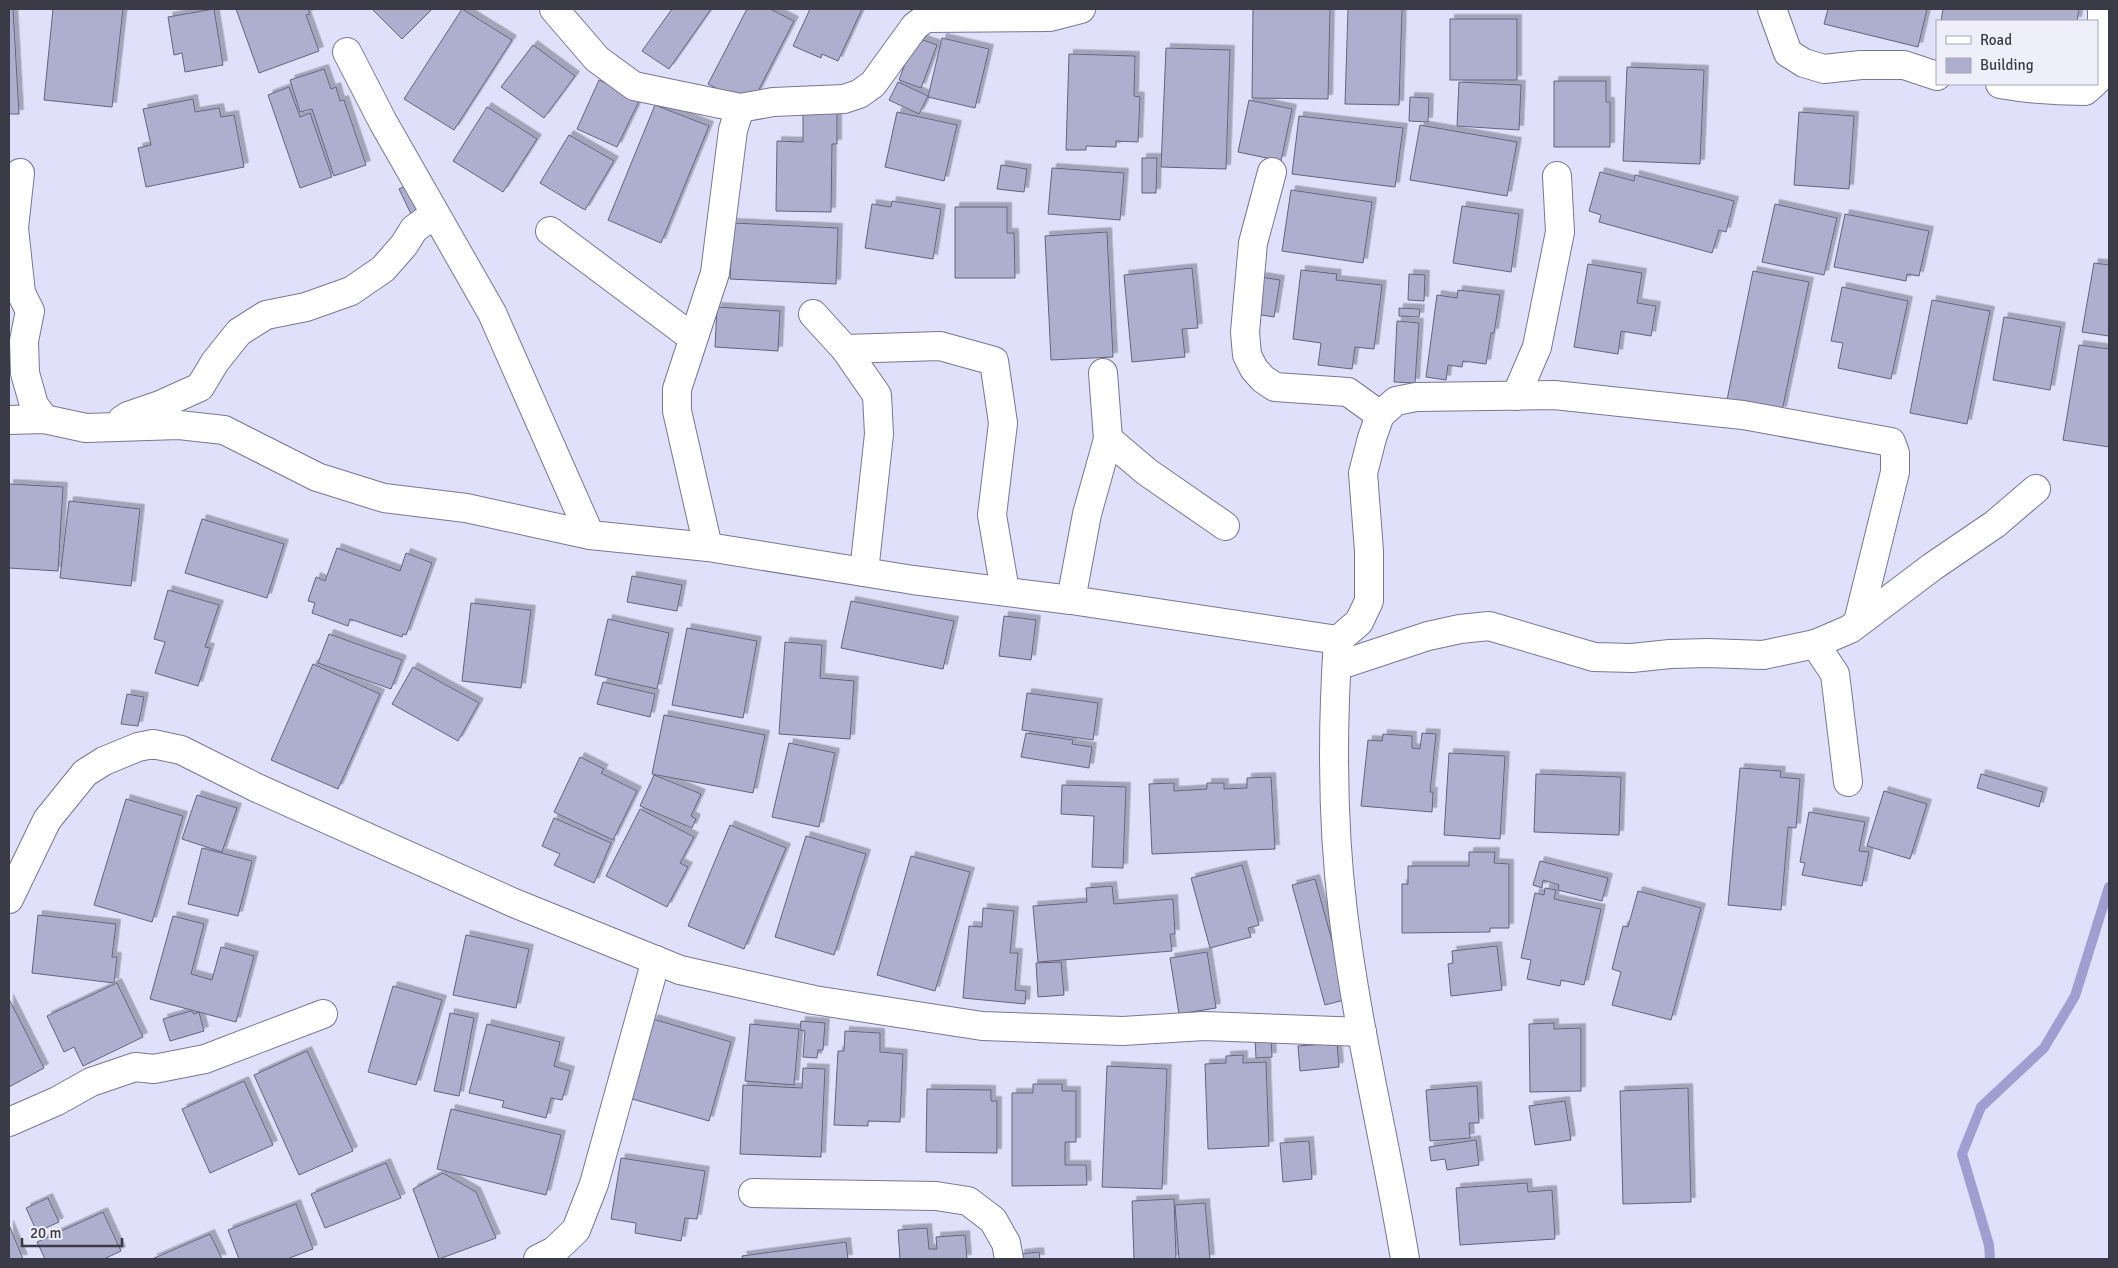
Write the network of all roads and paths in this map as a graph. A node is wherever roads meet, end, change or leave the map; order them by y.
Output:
1 (554, 9) edge
2 (1081, 9) edge
3 (1772, 9) edge
4 (2102, 9) edge
5 (926, 14) edge
6 (348, 52) dead end
7 (2098, 73) edge
8 (1936, 76) edge
9 (2006, 85) edge
10 (2092, 85) edge
11 (740, 108) junction
12 (1272, 172) dead end
13 (20, 173) dead end
14 (1557, 176) dead end
15 (435, 214) junction
16 (550, 231) dead end
17 (813, 314) dead end
18 (693, 338) junction
19 (845, 349) junction
20 (1103, 373) dead end
21 (1516, 396) junction
22 (1380, 415) junction
23 (44, 419) junction
24 (9, 420) edge
25 (114, 427) junction
26 (1108, 439) junction
27 (2036, 489) dead end
28 (1224, 526) dead end
29 (590, 535) junction
30 (708, 547) junction
31 (864, 572) junction
32 (1005, 591) junction
33 (1071, 600) junction
34 (1858, 622) junction
35 (1338, 640) junction
36 (1815, 644) junction
37 (1337, 666) junction
38 (1848, 782) dead end
39 (9, 899) edge
40 (656, 960) junction
41 (324, 1014) dead end
42 (1362, 1032) junction
43 (9, 1122) edge
44 (753, 1193) dead end
45 (538, 1259) edge
46 (1009, 1259) edge
47 (1405, 1259) edge

1 - 11 street
2 - 5 street
3 - 8 street
4 - 7 street
5 - 11 street
6 - 15 street
9 - 10 street
11 - 18 street
12 - 22 street
13 - 23 street
14 - 21 street
15 - 25 street
15 - 29 street
16 - 18 street
17 - 19 street
18 - 30 street
19 - 31 street
19 - 32 street
20 - 26 street
21 - 22 street
21 - 34 street
22 - 35 street
23 - 24 street
23 - 25 street
25 - 29 street
26 - 28 street
26 - 33 street
27 - 34 street
29 - 30 street
30 - 31 street
31 - 32 street
32 - 33 street
33 - 35 street
34 - 36 street
35 - 37 street
36 - 37 street
36 - 38 street
37 - 42 street
39 - 40 street
40 - 42 street
40 - 45 street
41 - 43 street
42 - 47 street
44 - 46 street

